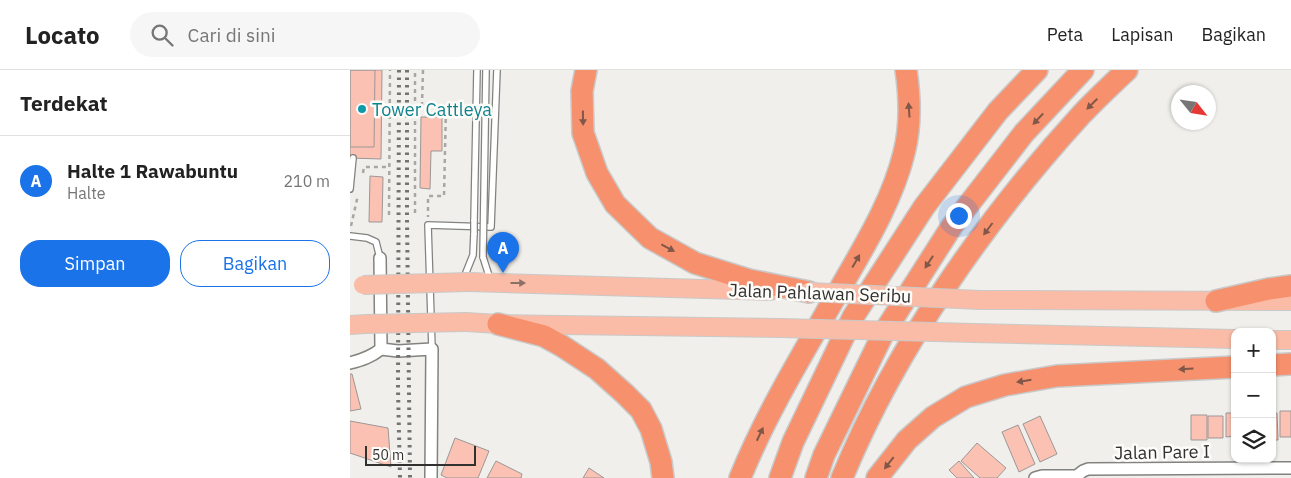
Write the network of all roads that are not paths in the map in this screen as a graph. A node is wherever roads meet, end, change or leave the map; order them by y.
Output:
1 (477, 70) edge
2 (486, 70) edge
3 (497, 70) edge
4 (586, 70) edge
5 (906, 70) edge
6 (1037, 70) edge
7 (1083, 70) edge
8 (1126, 70) edge
9 (353, 158) dead end
10 (350, 189) edge
11 (350, 236) edge
12 (380, 258) joint
13 (489, 278) junction
14 (466, 282) junction
15 (356, 284) edge
16 (1291, 286) edge
17 (809, 292) junction
18 (1216, 301) junction
19 (1291, 302) edge
20 (358, 324) edge
21 (498, 324) junction
22 (1231, 339) edge
23 (1276, 340) edge
24 (1291, 340) edge
25 (381, 349) junction
26 (432, 350) junction
27 (350, 363) edge
28 (1291, 364) edge
29 (1276, 365) edge
30 (1231, 367) edge
31 (1291, 468) edge
32 (1106, 474) edge
33 (1075, 477) edge
34 (431, 478) edge
35 (662, 478) edge
36 (740, 478) edge
37 (780, 478) edge
38 (816, 478) edge
39 (842, 478) edge
40 (878, 478) edge
41 (1036, 478) edge

1 - 14 lane, bridge
2 - 13 lane, bridge
3 - 26 lane
4 -> 17 highway
36 -> 5 highway
6 - 37 highway
7 -> 38 highway
8 -> 39 highway
9 - 10 lane
11 - 12 lane
12 - 25 street
13 - 14 main road, Jalan Pahlawan Seribu
13 -> 17 main road, Jalan Pahlawan Seribu
14 - 15 main road, Jalan Pahlawan Seribu, bridge
16 - 18 highway
17 - 18 main road, Jalan Pahlawan Seribu, bridge
18 - 19 main road, Jalan Pahlawan Seribu
20 - 21 main road, Jalan Pahlawan Seribu, bridge
21 - 22 main road, Jalan Pahlawan Seribu, bridge
21 - 35 highway
23 - 24 main road
25 - 26 street
25 - 27 street
26 - 34 street
28 - 29 highway
30 -> 40 highway
31 - 32 street, Jalan Pare I
32 - 33 street, Jalan Pare I
33 - 41 street, Jalan Pare I

